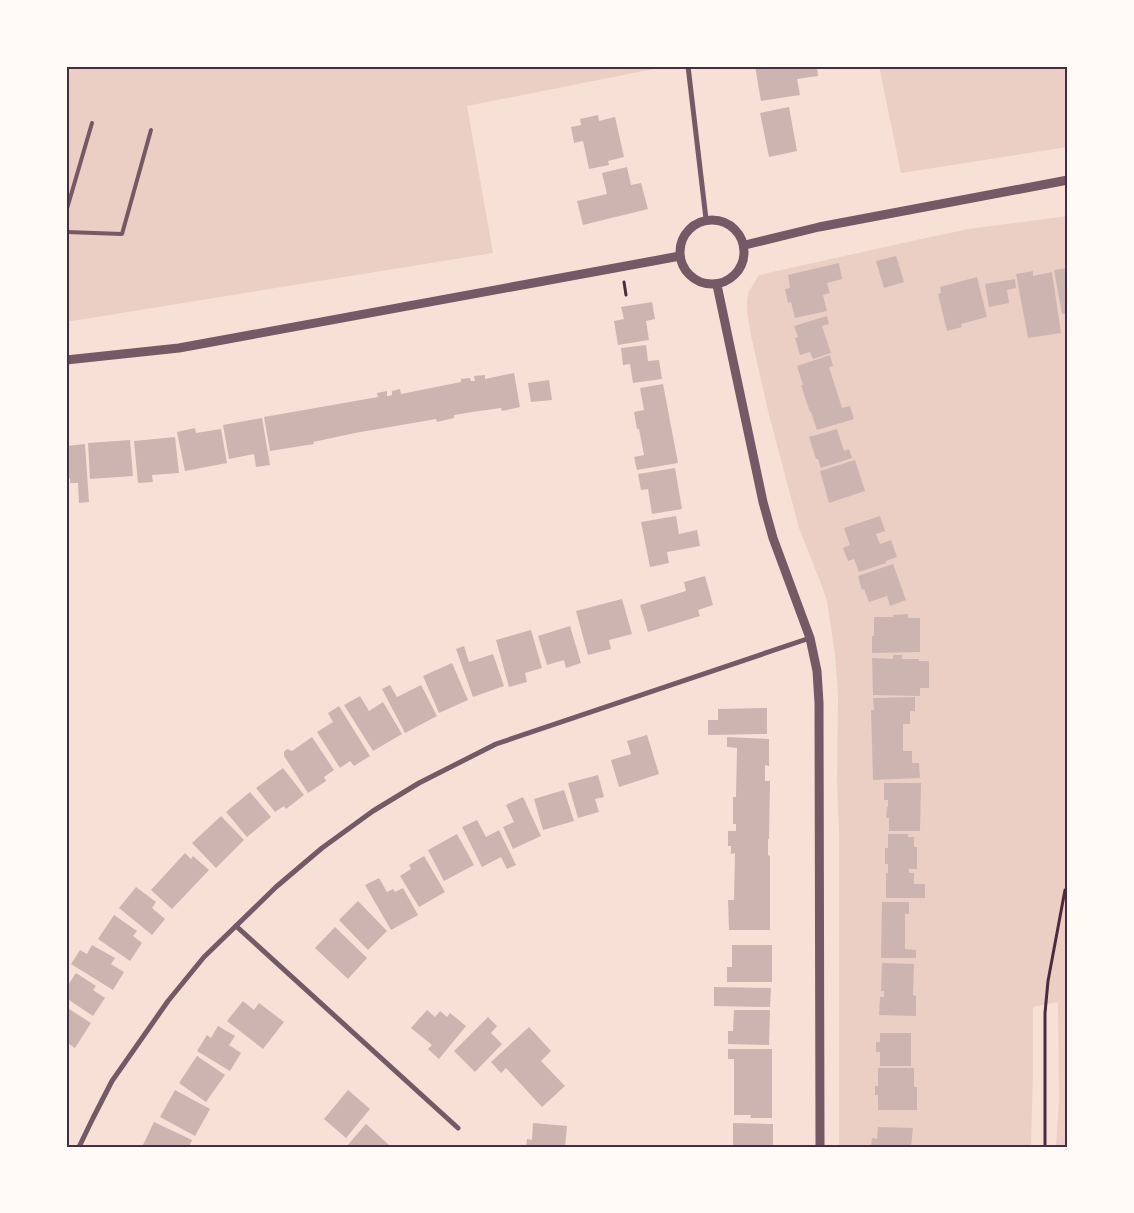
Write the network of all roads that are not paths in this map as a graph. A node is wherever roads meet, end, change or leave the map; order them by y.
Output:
1 (688, 66) edge
2 (92, 124) dead end
3 (151, 130) dead end
4 (1068, 180) edge
5 (66, 212) edge
6 (706, 219) junction
7 (66, 232) edge
8 (745, 245) junction
9 (680, 256) junction
10 (717, 285) junction
11 (66, 360) edge
12 (810, 638) junction
13 (236, 926) junction
14 (458, 1128) dead end
15 (79, 1147) edge
16 (820, 1147) edge

1 - 6 street
2 - 5 lane
3 - 7 lane
4 - 8 street
6 - 8 street
6 - 9 street
8 - 10 street
9 - 10 street
9 - 11 street
10 - 12 street
12 - 13 street
12 - 16 street
13 - 14 street
13 - 15 street

